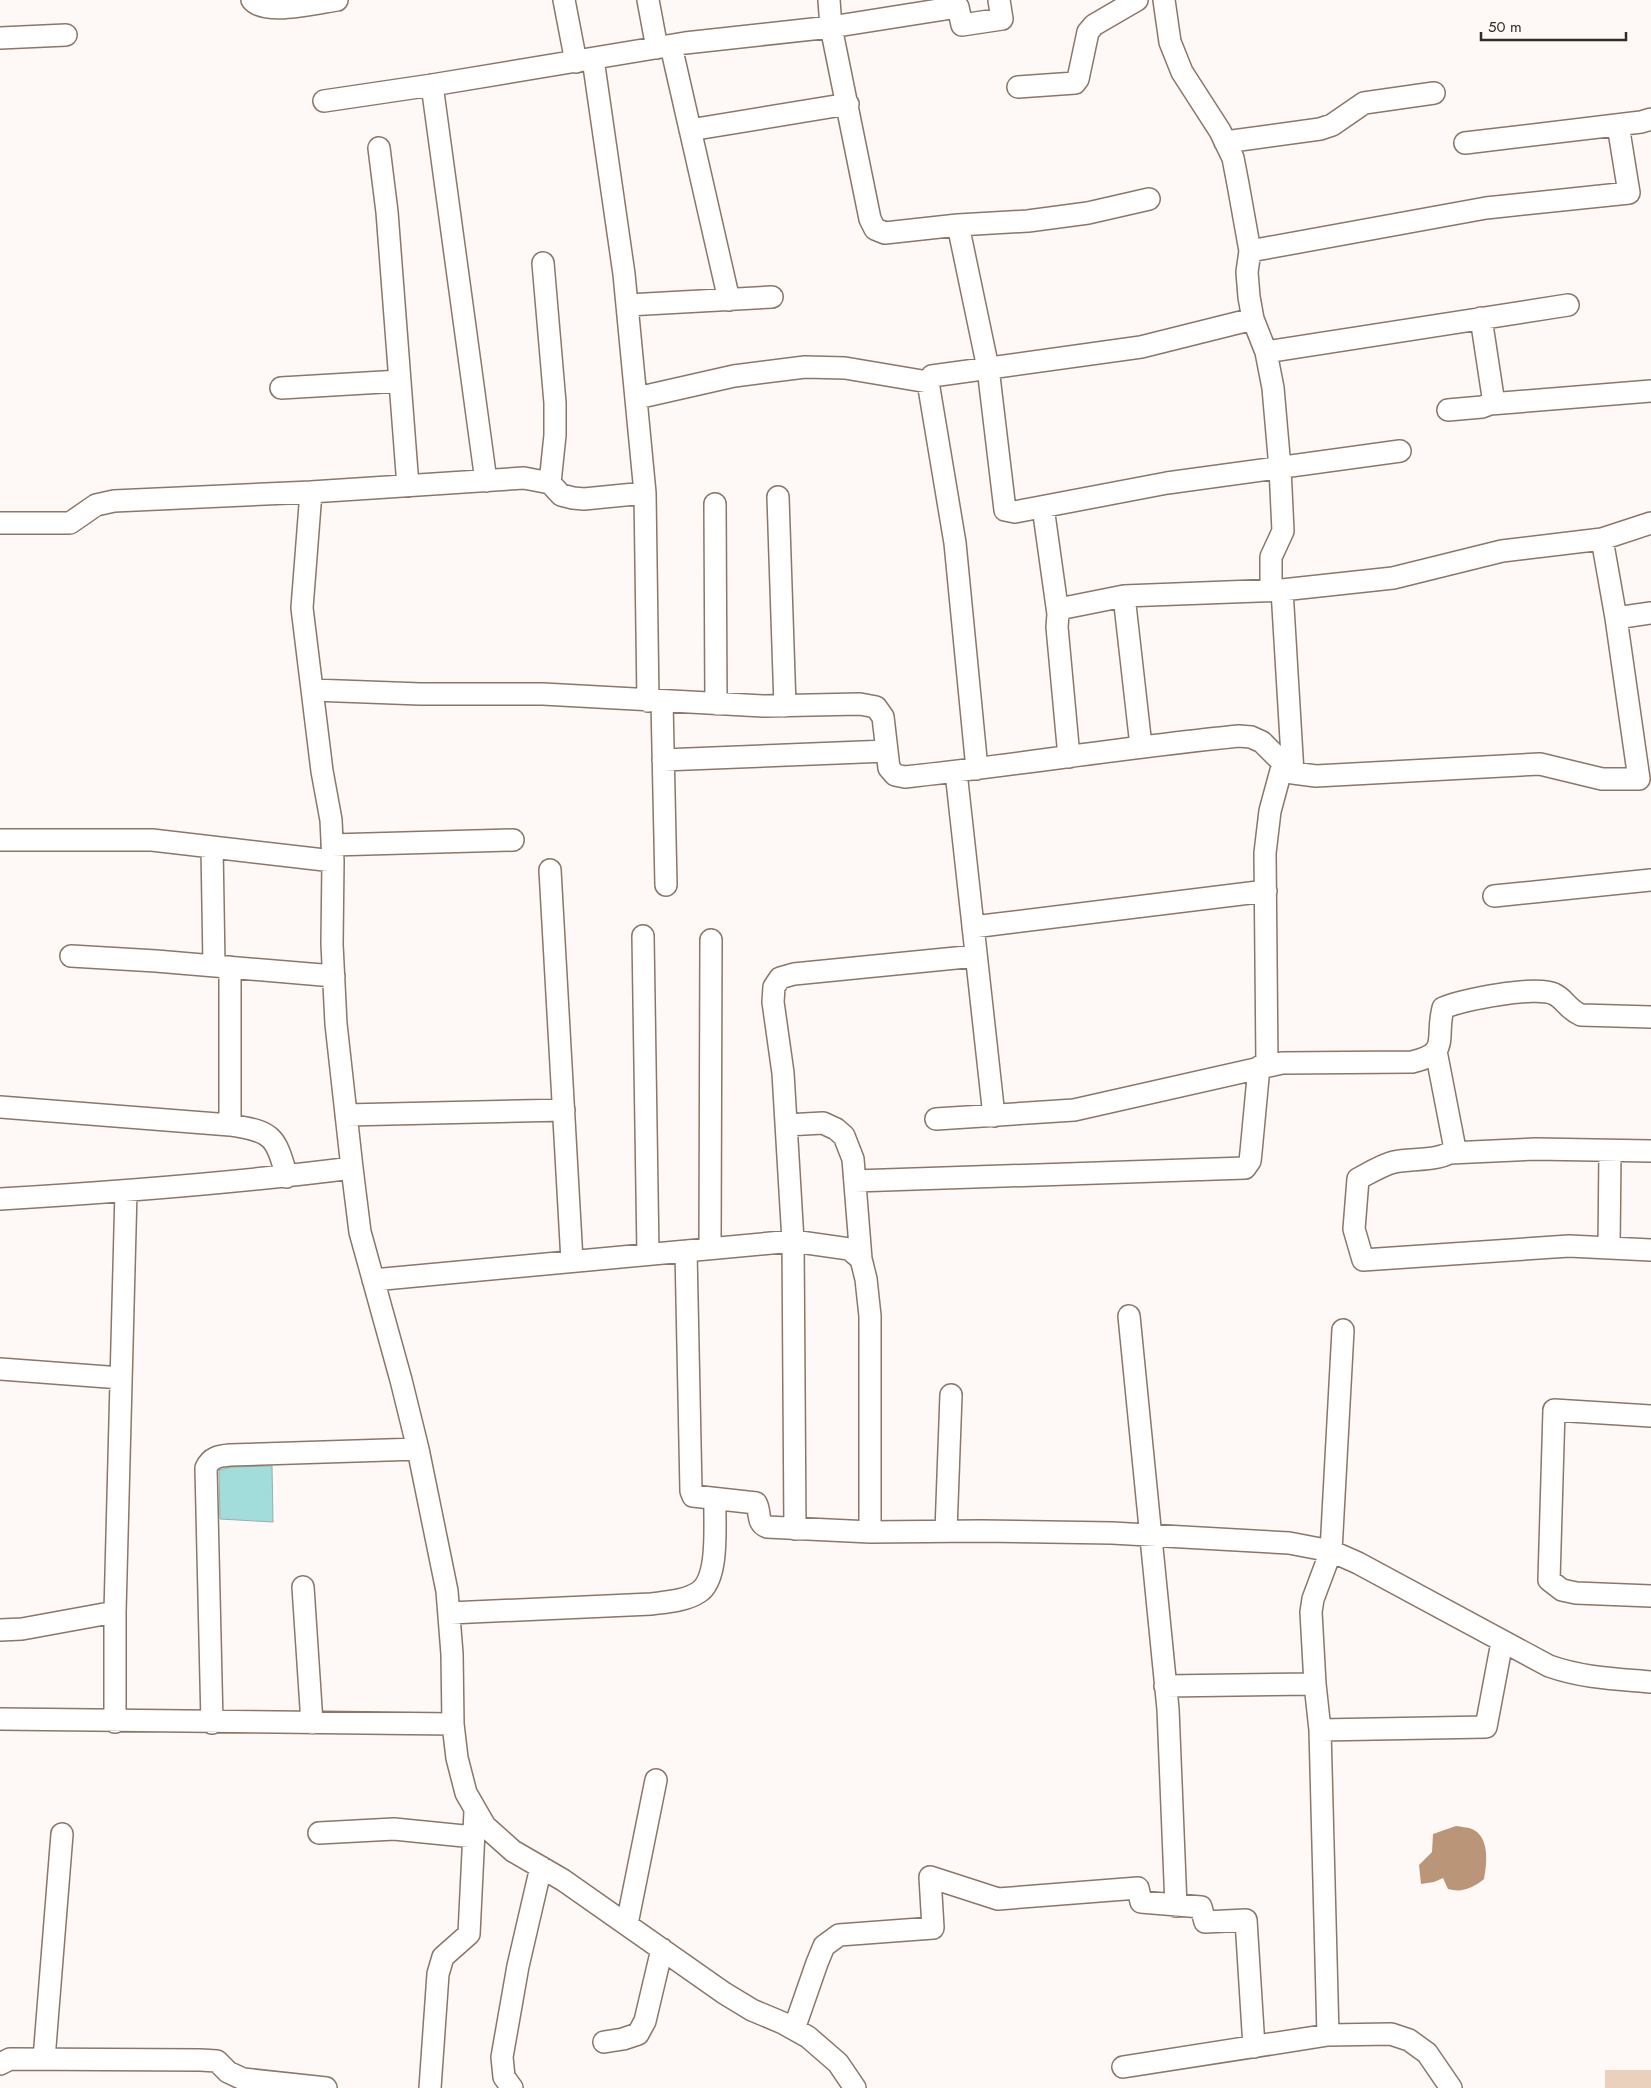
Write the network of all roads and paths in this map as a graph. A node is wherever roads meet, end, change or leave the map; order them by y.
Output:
1 (252, 0) edge
2 (337, 0) edge
3 (564, 0) edge
4 (648, 0) edge
5 (829, 0) edge
6 (999, 0) edge
7 (1138, 0) edge
8 (1164, 0) edge
9 (832, 27) junction
10 (66, 35) dead end
11 (0, 38) edge
12 (664, 47) junction
13 (584, 60) junction
14 (432, 85) junction
15 (1018, 87) dead end
16 (1434, 92) dead end
17 (324, 101) dead end
18 (848, 104) junction
19 (1651, 119) edge
20 (1618, 125) junction
21 (690, 130) junction
22 (1225, 142) junction
23 (1465, 143) dead end
24 (378, 148) dead end
25 (1149, 199) dead end
26 (958, 225) junction
27 (1250, 252) junction
28 (543, 263) dead end
29 (772, 297) dead end
30 (729, 300) junction
31 (1568, 305) dead end
32 (628, 306) junction
33 (1253, 318) junction
34 (1481, 318) junction
35 (1266, 352) junction
36 (988, 368) junction
37 (400, 380) junction
38 (928, 382) junction
39 (281, 388) dead end
40 (1651, 391) edge
41 (637, 398) junction
42 (1490, 404) junction
43 (1448, 410) dead end
44 (1400, 451) dead end
45 (1280, 468) junction
46 (486, 480) junction
47 (550, 483) junction
48 (408, 486) junction
49 (311, 492) junction
50 (645, 493) junction
51 (778, 497) dead end
52 (715, 504) dead end
53 (1043, 507) junction
54 (0, 523) edge
55 (1651, 523) edge
56 (1602, 539) junction
57 (1277, 590) junction
58 (1124, 596) junction
59 (1651, 613) edge
60 (1058, 614) junction
61 (1616, 618) junction
62 (313, 690) junction
63 (655, 702) junction
64 (716, 704) junction
65 (785, 706) junction
66 (1141, 746) junction
67 (887, 751) junction
68 (1069, 757) junction
69 (663, 760) junction
70 (1288, 768) junction
71 (977, 769) junction
72 (956, 772) junction
73 (1645, 778) edge
74 (0, 840) edge
75 (513, 840) dead end
76 (212, 847) junction
77 (333, 853) junction
78 (550, 870) dead end
79 (1651, 880) edge
80 (666, 885) dead end
81 (1266, 892) junction
82 (1494, 896) dead end
83 (973, 927) junction
84 (643, 936) dead end
85 (711, 940) dead end
86 (71, 956) dead end
87 (976, 956) junction
88 (222, 966) junction
89 (334, 976) junction
90 (1651, 1016) edge
91 (1436, 1051) junction
92 (1263, 1066) junction
93 (0, 1107) edge
94 (564, 1110) junction
95 (346, 1115) junction
96 (994, 1116) junction
97 (936, 1119) dead end
98 (230, 1125) junction
99 (786, 1125) junction
100 (1610, 1151) junction
101 (1651, 1151) edge
102 (1450, 1153) junction
103 (352, 1168) junction
104 (287, 1176) junction
105 (855, 1180) junction
106 (126, 1191) junction
107 (0, 1199) edge
108 (793, 1240) junction
109 (710, 1248) junction
110 (1610, 1248) junction
111 (1651, 1250) edge
112 (686, 1251) junction
113 (648, 1254) junction
114 (861, 1259) junction
115 (572, 1262) junction
116 (373, 1280) junction
117 (1129, 1316) dead end
118 (1343, 1330) dead end
119 (0, 1369) edge
120 (121, 1378) junction
121 (951, 1395) dead end
122 (1651, 1416) edge
123 (418, 1449) junction
124 (715, 1499) junction
125 (795, 1529) junction
126 (946, 1531) junction
127 (870, 1532) junction
128 (1151, 1536) junction
129 (1331, 1551) junction
130 (303, 1587) dead end
131 (1651, 1596) edge
132 (114, 1612) junction
133 (450, 1614) junction
134 (0, 1630) edge
135 (1502, 1642) junction
136 (1651, 1682) edge
137 (1315, 1684) junction
138 (1165, 1686) junction
139 (0, 1719) edge
140 (115, 1722) junction
141 (212, 1723) junction
142 (312, 1723) junction
143 (453, 1724) junction
144 (1320, 1730) junction
145 (656, 1780) dead end
146 (475, 1811) junction
147 (319, 1833) dead end
148 (62, 1834) dead end
149 (474, 1837) junction
150 (541, 1867) junction
151 (1176, 1906) junction
152 (626, 1924) junction
153 (662, 1949) junction
154 (794, 2029) junction
155 (1328, 2035) junction
156 (604, 2042) dead end
157 (1254, 2047) junction
158 (44, 2059) junction
159 (0, 2064) edge
160 (1123, 2067) dead end
161 (228, 2080) edge
162 (847, 2085) edge
163 (326, 2088) edge
164 (430, 2088) edge
165 (512, 2088) edge
166 (1451, 2088) edge

1 - 2 street
3 - 13 street
4 - 12 street
5 - 9 street
6 - 9 street
7 - 15 street
8 - 22 street
9 - 12 street
9 - 18 street
10 - 11 street
12 - 13 street
12 - 21 street
13 - 14 street
13 - 32 street
14 - 17 street
14 - 46 street
16 - 22 street
18 - 21 street
18 - 26 street
19 - 20 street
20 - 23 street
20 - 27 street
21 - 30 street
22 - 27 street
24 - 37 street
25 - 26 street
26 - 36 street
27 - 33 street
28 - 47 street
29 - 30 street
30 - 32 street
31 - 34 street
32 - 41 street
33 - 35 street
33 - 36 street
34 - 35 street
34 - 42 street
35 - 45 street
36 - 38 street
36 - 53 street
37 - 39 street
37 - 48 street
38 - 41 street
38 - 71 street
40 - 42 street
41 - 50 street
42 - 43 street
44 - 45 street
45 - 53 street
45 - 57 street
46 - 47 street
46 - 48 street
47 - 50 street
48 - 49 street
49 - 54 street
49 - 62 street
50 - 63 street
51 - 65 street
52 - 64 street
53 - 60 street
55 - 56 street
56 - 57 street
56 - 61 street
57 - 58 street
57 - 70 street
58 - 60 street
58 - 66 street
59 - 61 street
60 - 68 street
61 - 73 street
62 - 63 street
62 - 77 street
63 - 64 street
63 - 69 street
64 - 65 street
65 - 67 street
66 - 68 street
66 - 70 street
67 - 69 street
67 - 72 street
68 - 71 street
69 - 80 street
70 - 73 street
70 - 81 street
71 - 72 street
72 - 83 street
74 - 76 street
75 - 77 street
76 - 77 street
76 - 88 street
77 - 89 street
78 - 94 street
79 - 82 street
81 - 83 street
81 - 92 street
83 - 87 street
84 - 113 street
85 - 109 street
86 - 88 street
87 - 96 street
87 - 99 street
88 - 89 street
88 - 98 street
89 - 95 street
90 - 91 street
91 - 92 street
91 - 102 street
92 - 96 street
92 - 105 street
93 - 98 street
94 - 95 street
94 - 115 street
95 - 103 street
96 - 97 street
98 - 104 street
99 - 105 street
99 - 108 street
100 - 101 street
100 - 102 street
100 - 110 street
102 - 110 street
103 - 104 street
103 - 116 street
104 - 106 street
105 - 114 street
106 - 107 street
106 - 120 street
108 - 109 street
108 - 114 street
108 - 125 street
109 - 112 street
110 - 111 street
112 - 113 street
112 - 124 street
113 - 115 street
114 - 127 street
115 - 116 street
116 - 123 street
117 - 128 street
118 - 129 street
119 - 120 street
120 - 132 street
121 - 126 street
122 - 131 street
123 - 133 street
123 - 141 street
124 - 125 street
124 - 133 street
125 - 127 street
126 - 127 street
126 - 128 street
128 - 129 street
128 - 138 street
129 - 135 street
129 - 137 street
130 - 142 street
132 - 134 street
132 - 140 street
133 - 143 street
135 - 136 street
135 - 144 street
137 - 138 street
137 - 144 street
138 - 151 street
139 - 140 street
140 - 141 street
141 - 142 street
142 - 143 street
143 - 146 street
144 - 155 street
145 - 152 street
146 - 149 street
146 - 150 street
147 - 149 street
148 - 158 street
149 - 164 street
150 - 152 street
150 - 165 street
151 - 154 street
151 - 157 street
152 - 153 street
153 - 154 street
153 - 156 street
154 - 162 street
155 - 157 street
155 - 166 street
157 - 160 street
158 - 159 street
158 - 161 street
161 - 163 street

